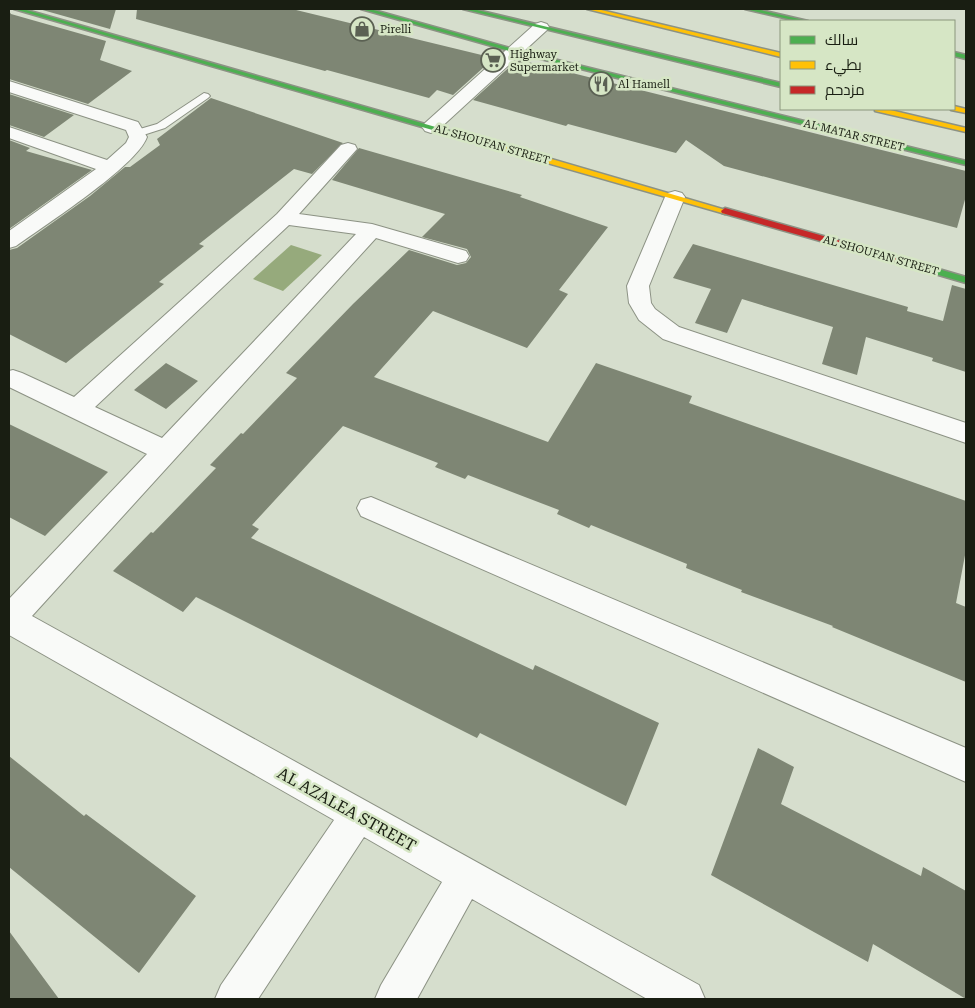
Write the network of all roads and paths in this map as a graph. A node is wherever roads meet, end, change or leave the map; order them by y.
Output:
1 (17, 9) edge
2 (364, 9) edge
3 (466, 9) edge
4 (590, 9) edge
5 (748, 9) edge
6 (800, 20) edge
7 (541, 27) junction
8 (515, 51) junction
9 (780, 54) edge
10 (780, 85) edge
11 (9, 86) edge
12 (204, 96) dead end
13 (882, 110) edge
14 (431, 127) junction
15 (966, 130) edge
16 (9, 132) edge
17 (137, 133) junction
18 (348, 149) dead end
19 (966, 163) edge
20 (110, 167) junction
21 (675, 197) junction
22 (284, 218) junction
23 (372, 230) junction
24 (9, 241) edge
25 (458, 256) dead end
26 (966, 280) edge
27 (13, 379) dead end
28 (77, 410) junction
29 (966, 433) edge
30 (166, 452) junction
31 (372, 508) dead end
32 (9, 620) edge
33 (966, 765) edge
34 (358, 815) junction
35 (466, 875) junction
36 (235, 999) edge
37 (395, 999) edge
38 (685, 999) edge

1 - 14 main road, AL SHOUFAN STREET
2 - 8 main road, AL MATAR STREET
3 - 7 main road
4 - 9 main road
5 - 6 main road
7 - 8 street
7 - 10 main road
8 - 14 street
8 - 19 main road, AL MATAR STREET
11 - 17 street
12 - 17 lane
13 - 15 main road
14 - 21 main road, AL SHOUFAN STREET
16 - 20 street
17 - 20 street
18 - 22 street
20 - 24 street
21 - 26 main road, AL SHOUFAN STREET
21 - 29 street
22 - 23 street
22 - 28 street
23 - 25 street
23 - 30 street
27 - 28 street
28 - 30 street
30 - 32 street
31 - 33 street
32 - 34 street, AL AZALEA STREET
34 - 35 street, AL AZALEA STREET
34 - 36 street
35 - 37 street
35 - 38 street, AL AZALEA STREET

